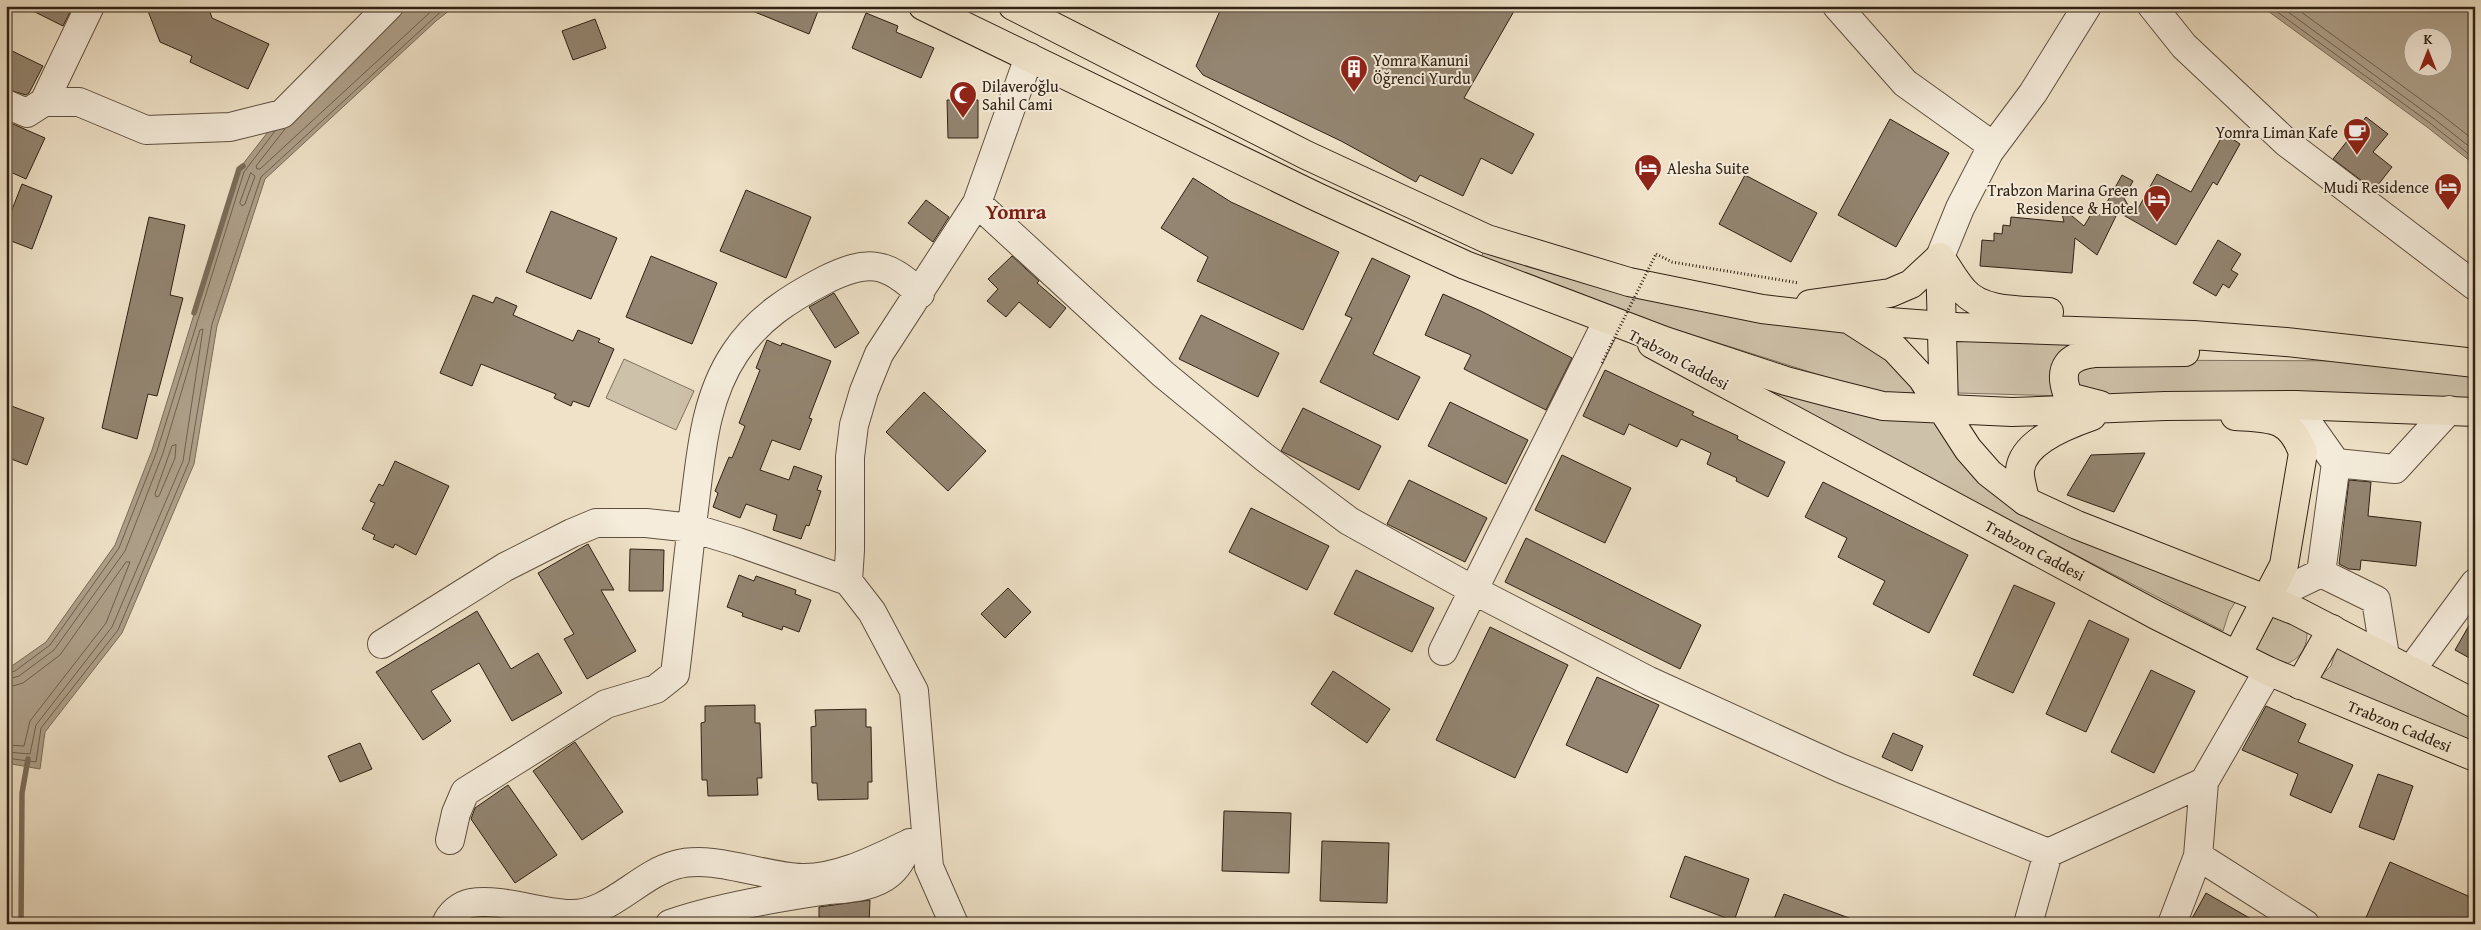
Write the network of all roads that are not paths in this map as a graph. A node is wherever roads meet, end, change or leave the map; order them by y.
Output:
1 (90, 6) edge
2 (390, 6) edge
3 (923, 6) edge
4 (1013, 6) edge
5 (1837, 6) edge
6 (2087, 6) edge
7 (2152, 6) edge
8 (1030, 57) junction
9 (44, 102) junction
10 (6, 104) edge
11 (1993, 146) junction
12 (976, 203) junction
13 (1940, 257) junction
14 (2475, 286) edge
15 (920, 294) junction
16 (1762, 309) junction
17 (1849, 319) junction
18 (1608, 320) junction
19 (1943, 325) junction
20 (2380, 352) junction
21 (2475, 363) edge
22 (2295, 405) junction
23 (2119, 408) junction
24 (1944, 410) junction
25 (2462, 411) edge
26 (2336, 464) junction
27 (2025, 501) junction
28 (692, 528) junction
29 (2321, 573) junction
30 (848, 581) junction
31 (2475, 583) edge
32 (1475, 591) junction
33 (2267, 599) junction
34 (2332, 629) junction
35 (382, 644) dead end
36 (1442, 651) dead end
37 (2237, 655) junction
38 (2385, 656) junction
39 (2412, 670) junction
40 (2268, 671) junction
41 (2300, 685) junction
42 (2475, 704) edge
43 (2475, 757) edge
44 (2204, 782) junction
45 (926, 822) junction
46 (450, 840) dead end
47 (910, 843) junction
48 (2048, 853) junction
49 (2198, 856) junction
50 (446, 924) edge
51 (670, 924) edge
52 (954, 924) edge
53 (2028, 924) edge
54 (2172, 924) edge
55 (2305, 924) edge

1 - 9 street
2 - 9 street
3 - 8 main road
4 - 16 main road
5 - 11 street
6 - 11 street
7 - 14 street
8 - 12 street
8 - 18 main road
9 - 10 street
11 - 13 street
12 - 15 street
12 - 32 street
13 - 16 main road
13 - 19 main road
13 - 20 main road
15 - 28 street
15 - 30 street
16 - 17 main road
17 - 19 main road
17 - 24 main road
18 - 24 main road
18 - 32 street
18 - 37 main road, Trabzon Caddesi
19 - 20 main road
19 - 24 main road
20 - 21 main road
20 - 23 main road
22 - 23 main road
22 - 25 main road
22 - 26 street
23 - 24 main road
23 - 27 main road
23 - 33 main road
24 - 27 main road
25 - 26 street
26 - 29 street
27 - 33 main road
28 - 30 street
28 - 35 street
28 - 46 street
29 - 33 street
29 - 38 street
30 - 45 street
31 - 39 street
32 - 36 street
32 - 48 street
33 - 34 main road
33 - 37 main road
34 - 38 main road
34 - 41 main road
37 - 40 main road, Trabzon Caddesi
38 - 39 main road
39 - 42 main road
40 - 41 main road, Trabzon Caddesi
40 - 44 street
41 - 43 main road, Trabzon Caddesi
44 - 48 street
44 - 49 street
45 - 47 street
45 - 52 street
47 - 50 street
47 - 51 street
48 - 53 street
49 - 54 street
49 - 55 street

